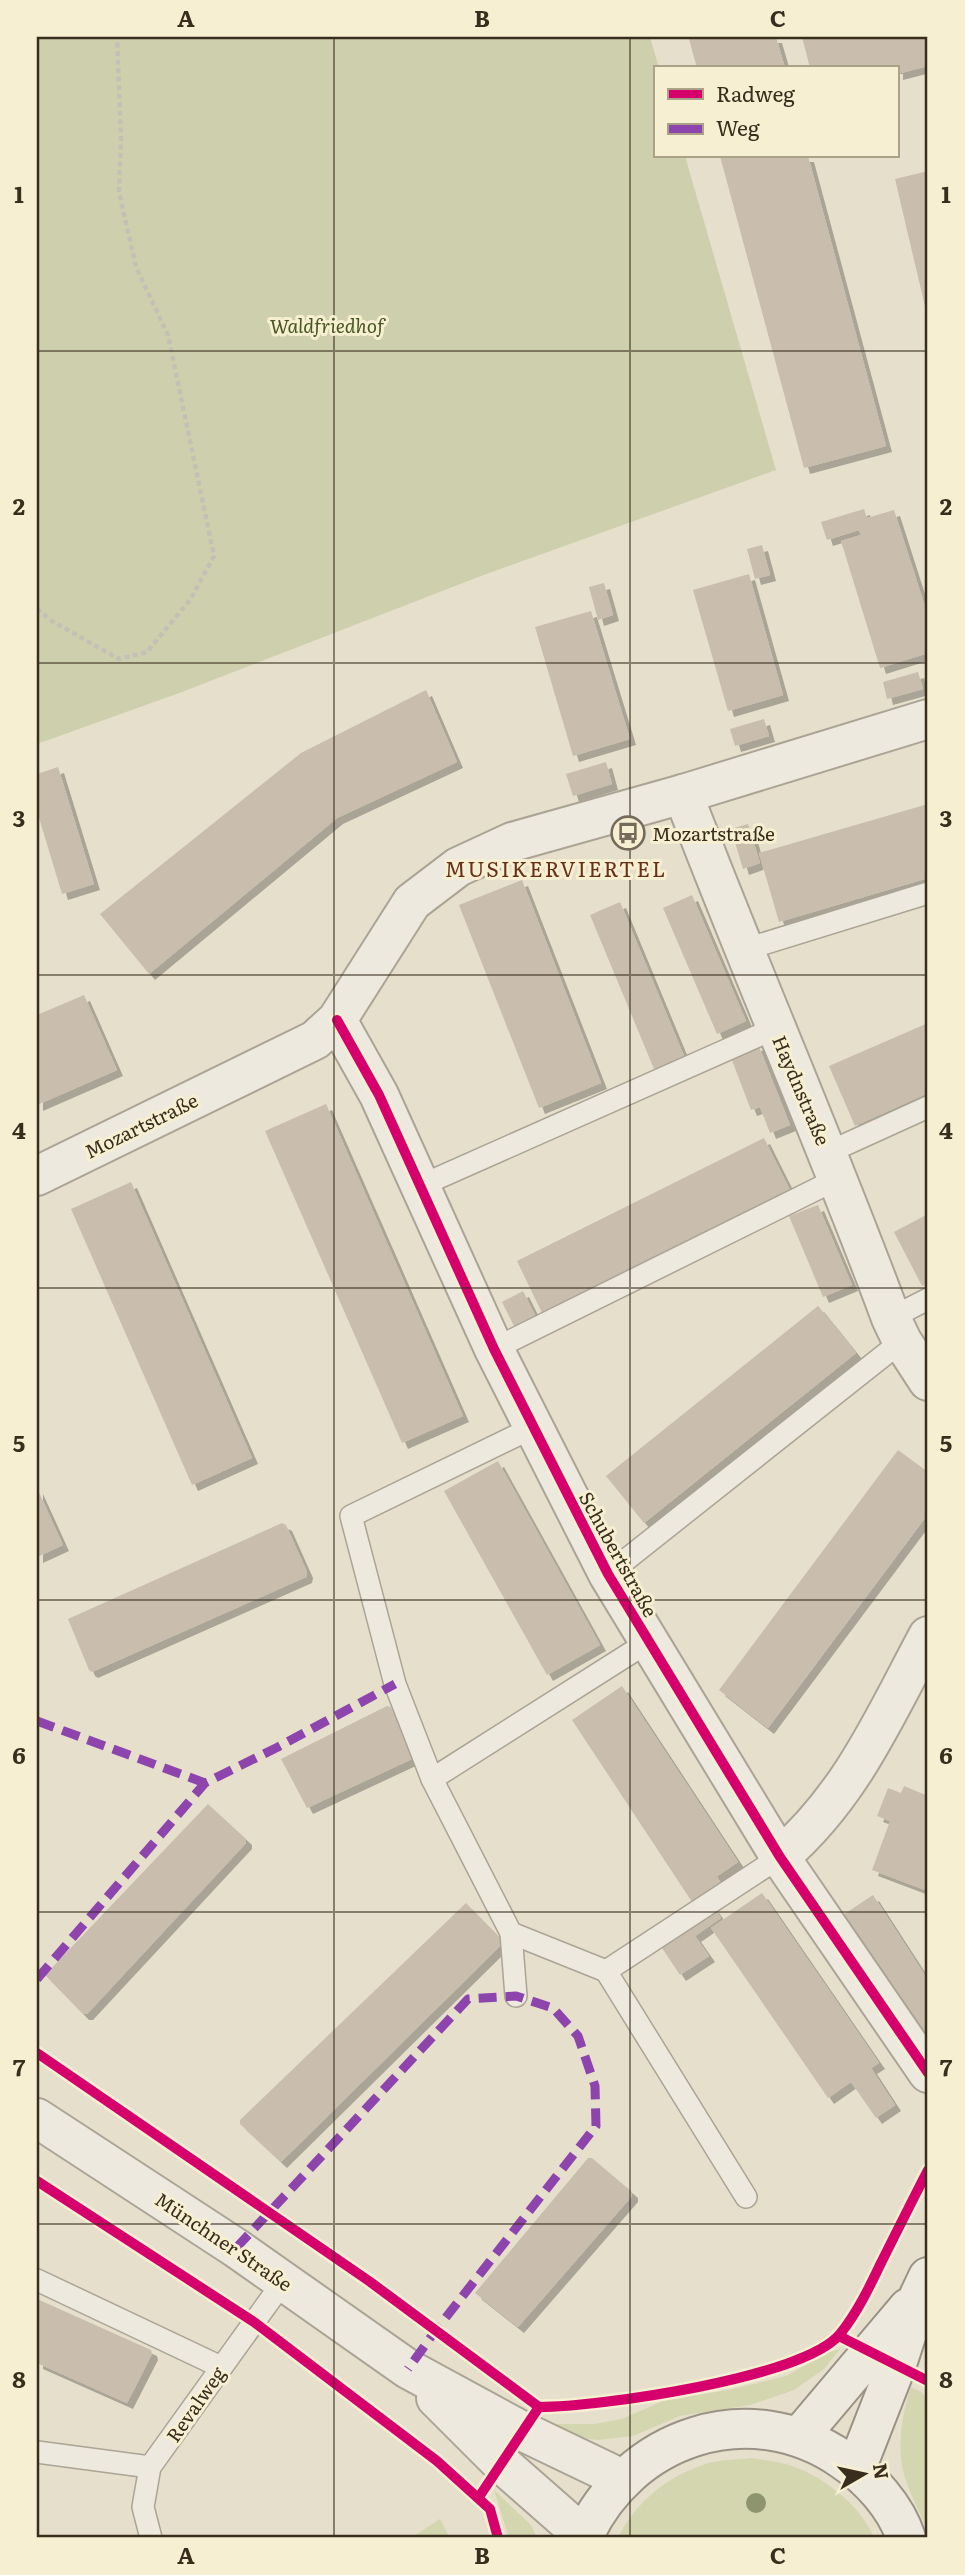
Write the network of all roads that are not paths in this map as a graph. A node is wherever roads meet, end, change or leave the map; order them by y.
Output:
1 (928, 719) edge
2 (683, 794) junction
3 (928, 893) edge
4 (743, 950) junction
5 (337, 1020) junction
6 (776, 1028) junction
7 (928, 1107) edge
8 (834, 1165) junction
9 (37, 1176) edge
10 (420, 1186) junction
11 (928, 1299) edge
12 (897, 1330) junction
13 (494, 1349) junction
14 (928, 1381) edge
15 (532, 1428) junction
16 (608, 1574) junction
17 (928, 1636) edge
18 (648, 1642) junction
19 (432, 1779) junction
20 (780, 1857) junction
21 (511, 1933) junction
22 (606, 1972) junction
23 (516, 1996) dead end
24 (928, 2073) edge
25 (37, 2118) edge
26 (746, 2197) dead end
27 (37, 2280) edge
28 (284, 2281) junction
29 (923, 2286) edge
30 (221, 2367) junction
31 (408, 2369) junction
32 (799, 2437) junction
33 (37, 2452) edge
34 (150, 2467) junction
35 (856, 2469) junction
36 (622, 2479) junction
37 (584, 2537) edge
38 (150, 2538) edge
39 (906, 2538) edge

1 - 2 street, Mozartstraße
2 - 4 street, Haydnstraße
2 - 5 street, Mozartstraße
3 - 4 lane
4 - 6 street, Haydnstraße
5 - 9 street, Mozartstraße
5 - 10 street, Schubertstraße
6 - 8 street, Haydnstraße
6 - 10 lane
7 - 8 lane
8 - 12 street, Haydnstraße
8 - 13 lane
10 - 13 street, Schubertstraße
11 - 12 lane
12 - 14 street, Haydnstraße
12 - 16 lane
13 - 15 street, Schubertstraße
15 - 16 street, Schubertstraße
15 - 19 lane
16 - 18 street, Schubertstraße
17 - 20 street
18 - 19 lane
18 - 20 street, Schubertstraße
19 - 21 lane
20 - 22 lane
20 - 24 street, Schubertstraße
21 - 22 lane
21 - 23 lane
22 - 26 lane
25 - 28 street, Münchner Straße
27 - 30 lane
28 - 30 lane, Revalweg
28 - 31 street, Münchner Straße
29 - 32 street
29 - 35 street
30 - 34 lane, Revalweg
31 - 36 street, Münchner Straße
31 - 37 street, Münchner Straße
32 - 35 street
32 - 36 street
33 - 34 lane
34 - 38 lane, Revalweg
35 - 39 street
36 - 37 street

